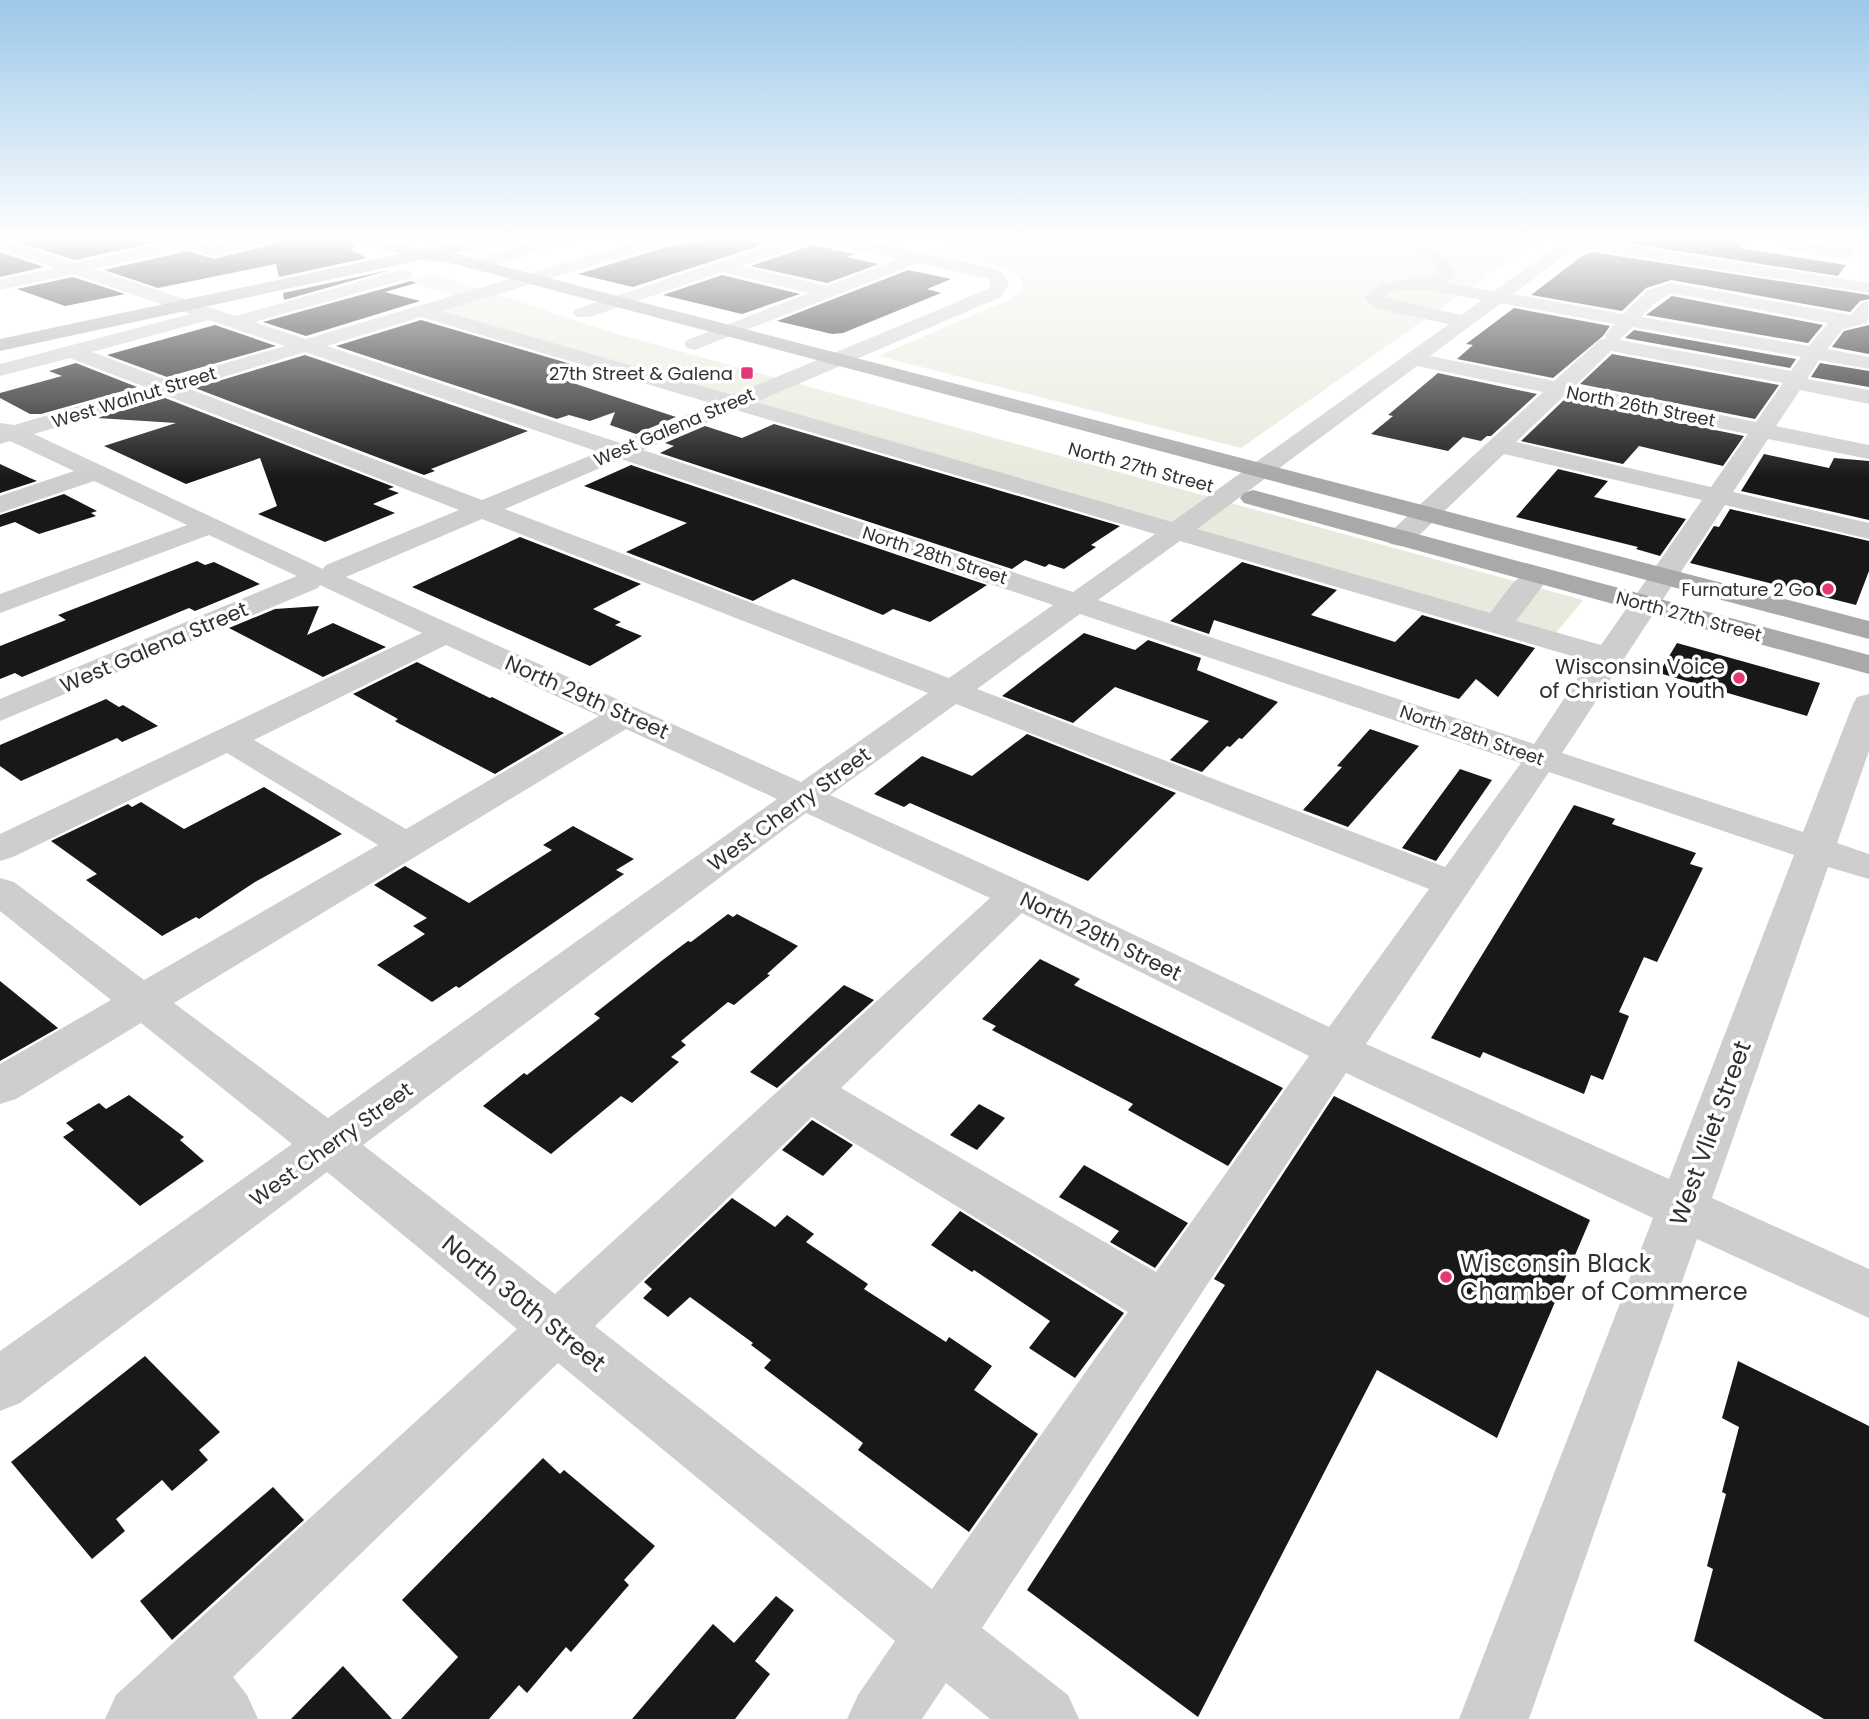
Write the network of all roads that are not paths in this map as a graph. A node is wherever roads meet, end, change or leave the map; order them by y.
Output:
1 (56, 317) edge
2 (131, 317) edge
3 (198, 317) edge
4 (220, 317) edge
5 (251, 317) edge
6 (383, 317) edge
7 (401, 317) edge
8 (442, 317) edge
9 (597, 317) edge
10 (680, 317) edge
11 (763, 317) edge
12 (936, 317) edge
13 (1445, 317) edge
14 (1469, 317) edge
15 (1615, 317) edge
16 (1633, 317) edge
17 (1847, 317) edge
18 (392, 320) junction
19 (1630, 320) junction
20 (1464, 321) junction
21 (234, 322) junction
22 (620, 324) dead end
23 (0, 329) edge
24 (730, 330) junction
25 (688, 342) joint
26 (1607, 344) junction
27 (0, 345) edge
28 (305, 346) junction
29 (71, 351) junction
30 (719, 351) dead end
31 (839, 357) junction
32 (1412, 359) junction
33 (1869, 363) edge
34 (766, 364) dead end
35 (0, 369) edge
36 (1802, 372) junction
37 (801, 373) junction
38 (167, 387) junction
39 (1557, 389) junction
40 (864, 391) dead end
41 (1869, 397) edge
42 (736, 401) junction
43 (1763, 430) junction
44 (4, 433) edge
45 (1497, 446) junction
46 (619, 450) junction
47 (1869, 453) edge
48 (96, 472) junction
49 (1231, 483) junction
50 (1718, 497) junction
51 (0, 505) edge
52 (482, 509) junction
53 (1423, 515) junction
54 (212, 525) junction
55 (1175, 530) junction
56 (1869, 531) edge
57 (1401, 538) junction
58 (1537, 575) junction
59 (322, 577) junction
60 (1655, 597) junction
61 (1075, 602) junction
62 (0, 604) edge
63 (1497, 624) junction
64 (1869, 630) edge
65 (447, 633) junction
66 (1869, 643) edge
67 (1608, 657) junction
68 (1869, 665) edge
69 (951, 691) junction
70 (1869, 704) edge
71 (0, 711) edge
72 (627, 714) junction
73 (228, 739) junction
74 (1541, 759) junction
75 (804, 797) junction
76 (406, 845) junction
77 (0, 849) edge
78 (1815, 850) junction
79 (1869, 867) edge
80 (1453, 884) junction
81 (0, 891) edge
82 (1017, 895) junction
83 (143, 1002) junction
84 (1337, 1050) junction
85 (0, 1086) edge
86 (809, 1091) junction
87 (328, 1146) junction
88 (1683, 1208) junction
89 (1869, 1294) edge
90 (1164, 1305) junction
91 (557, 1329) junction
92 (0, 1384) edge
93 (940, 1636) junction
94 (183, 1705) edge
95 (882, 1719) edge
96 (1044, 1719) edge
97 (1494, 1719) edge

1 - 23 main road
2 - 27 main road
3 - 29 street
4 - 21 street, North 28th Street
5 - 21 street
6 - 18 street
7 - 18 street, West Walnut Street
8 - 42 street
9 - 22 main road
10 - 24 main road, North 27th Street
11 - 24 street
12 - 31 street, West Galena Street
13 - 20 street
14 - 20 street, West Cherry Street
15 - 19 street
16 - 19 street
17 - 36 street
18 - 28 street, West Walnut Street
19 - 26 street
19 - 36 street
20 - 32 street, West Cherry Street
21 - 28 street, North 28th Street
24 - 25 street
24 - 31 main road, North 27th Street
25 - 30 main road
26 - 36 street
26 - 39 street
28 - 38 street, West Walnut Street
28 - 46 street, North 28th Street
29 - 35 street
29 - 38 street
31 - 37 street, West Galena Street
31 - 49 main road, North 27th Street
32 - 39 street, North 26th Street
32 - 49 street, West Cherry Street
33 - 36 street
34 - 37 main road
36 - 41 street
36 - 43 street
37 - 40 main road
37 - 42 street, West Galena Street
38 - 44 street, West Walnut Street
38 - 52 street
39 - 43 street, North 26th Street
39 - 45 street
42 - 46 street, West Galena Street
42 - 55 street
43 - 47 street, North 26th Street
43 - 50 street
44 - 48 street, North 29th Street
45 - 50 street
45 - 53 street
46 - 52 street, West Galena Street
46 - 61 street, North 28th Street
48 - 51 street
48 - 54 street, North 29th Street
49 - 53 main road, North 27th Street
49 - 55 street, West Cherry Street
49 - 57 main road, North 27th Street
50 - 56 street
50 - 60 street
52 - 59 street, West Galena Street
52 - 69 street
53 - 57 street
53 - 60 main road, North 27th Street
54 - 59 street, North 29th Street
54 - 62 street
55 - 61 street, West Cherry Street
55 - 63 street
57 - 58 main road, North 27th Street
58 - 60 main road, North 27th Street
58 - 63 street
59 - 65 street, North 29th Street
59 - 71 street, West Galena Street
60 - 64 main road, North 27th Street
60 - 66 main road
60 - 67 street
60 - 68 main road, North 27th Street
61 - 69 street, West Cherry Street
61 - 74 street, North 28th Street
63 - 67 street
65 - 72 street, North 29th Street
65 - 73 street
67 - 74 street
69 - 75 street, West Cherry Street
69 - 80 street
70 - 78 street, West Vliet Street
72 - 75 street, North 29th Street
72 - 76 street
73 - 76 street
73 - 77 street
74 - 78 street, North 28th Street
74 - 80 street
75 - 82 street, North 29th Street
75 - 87 street, West Cherry Street
76 - 83 street
78 - 79 street, North 28th Street
78 - 88 street, West Vliet Street
80 - 84 street
81 - 83 street, North 30th Street
82 - 84 street, North 29th Street
82 - 86 street
83 - 85 street
83 - 87 street, North 30th Street
84 - 88 street, North 29th Street
84 - 90 street
86 - 90 street
86 - 91 street
87 - 91 street, North 30th Street
87 - 92 street, West Cherry Street
88 - 89 street, North 29th Street
88 - 97 street, West Vliet Street
90 - 93 street
91 - 93 street, North 30th Street
91 - 94 street
93 - 95 street
93 - 96 street, North 30th Street

